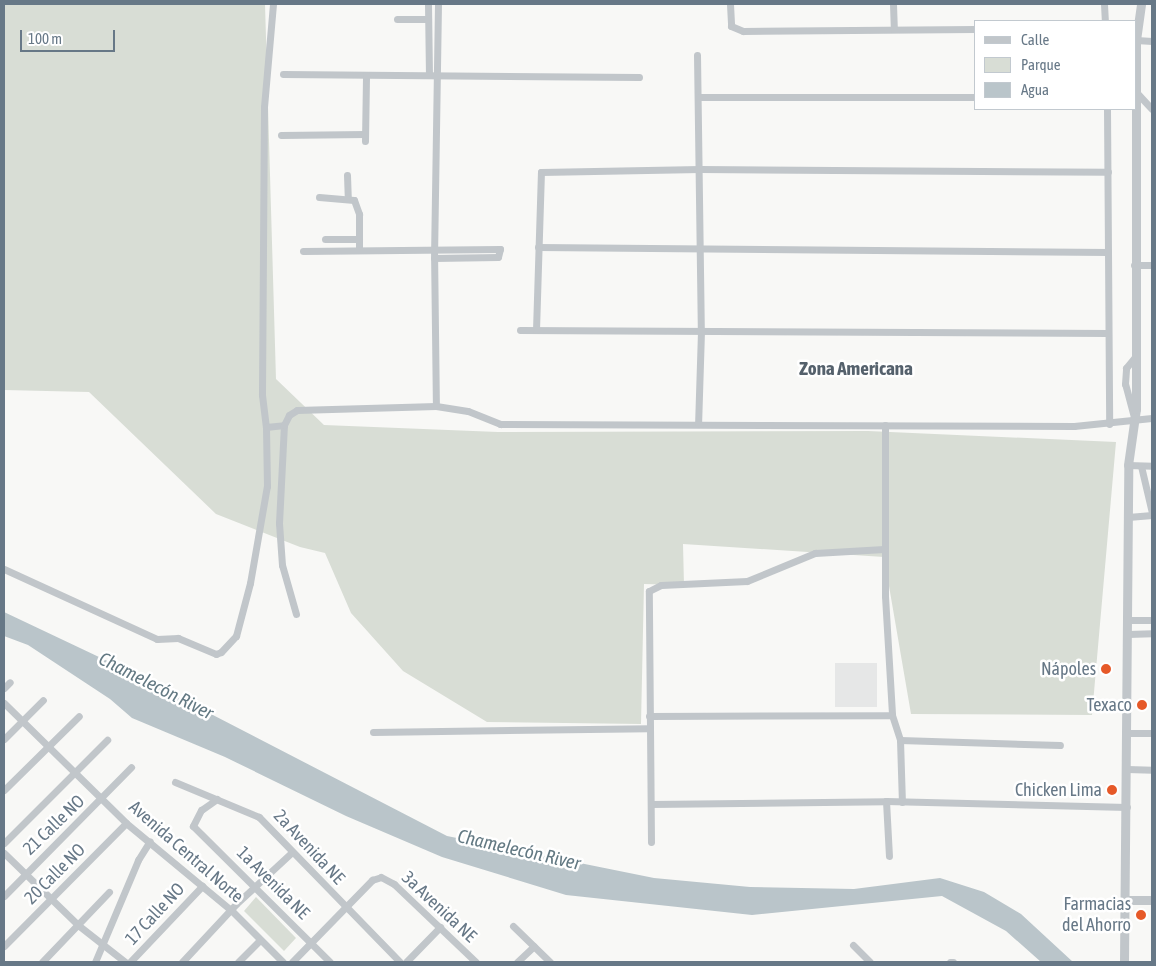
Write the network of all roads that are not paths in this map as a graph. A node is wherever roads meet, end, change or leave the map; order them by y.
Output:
1 (273, 4) edge
2 (428, 4) edge
3 (438, 4) edge
4 (730, 4) edge
5 (893, 4) edge
6 (1104, 4) edge
7 (1141, 4) edge
8 (397, 19) dead end
9 (428, 19) junction
10 (1105, 20) edge
11 (894, 29) junction
12 (974, 29) edge
13 (1136, 40) joint
14 (1152, 40) edge
15 (697, 55) dead end
16 (283, 74) dead end
17 (366, 75) junction
18 (432, 75) junction
19 (639, 77) dead end
20 (1136, 92) edge
21 (699, 97) junction
22 (974, 97) edge
23 (1152, 109) edge
24 (1107, 110) edge
25 (1136, 110) edge
26 (281, 135) dead end
27 (700, 169) junction
28 (1108, 172) junction
29 (347, 175) dead end
30 (319, 197) dead end
31 (348, 198) junction
32 (325, 239) dead end
33 (359, 239) junction
34 (538, 247) junction
35 (700, 249) junction
36 (359, 250) junction
37 (434, 250) junction
38 (303, 251) dead end
39 (1108, 252) junction
40 (434, 258) junction
41 (1134, 265) junction
42 (1152, 266) edge
43 (520, 330) dead end
44 (536, 330) junction
45 (701, 331) junction
46 (1108, 333) junction
47 (436, 406) junction
48 (1152, 418) edge
49 (1134, 420) junction
50 (698, 424) junction
51 (1109, 424) junction
52 (284, 425) junction
53 (886, 425) junction
54 (266, 427) junction
55 (1128, 465) junction
56 (1141, 466) junction
57 (1152, 466) edge
58 (1152, 514) edge
59 (1128, 517) junction
60 (884, 549) junction
61 (4, 569) edge
62 (296, 614) dead end
63 (1128, 620) junction
64 (1152, 620) edge
65 (1152, 633) edge
66 (1128, 634) junction
67 (10, 682) dead end
68 (4, 688) edge
69 (43, 700) dead end
70 (4, 703) edge
71 (892, 715) junction
72 (79, 716) dead end
73 (649, 716) junction
74 (22, 720) junction
75 (649, 728) junction
76 (373, 732) dead end
77 (1127, 733) junction
78 (1152, 734) edge
79 (4, 739) edge
80 (107, 740) dead end
81 (900, 740) junction
82 (49, 745) junction
83 (1060, 745) dead end
84 (131, 767) dead end
85 (1127, 769) junction
86 (1152, 770) edge
87 (76, 772) junction
88 (175, 782) dead end
89 (4, 790) edge
90 (103, 798) junction
91 (217, 799) junction
92 (886, 801) junction
93 (902, 802) junction
94 (651, 804) junction
95 (1127, 807) junction
96 (126, 824) junction
97 (150, 841) junction
98 (651, 842) dead end
99 (4, 844) edge
100 (4, 853) edge
101 (291, 853) junction
102 (889, 856) dead end
103 (26, 873) junction
104 (202, 886) junction
105 (255, 886) junction
106 (109, 892) dead end
107 (4, 896) edge
108 (52, 899) junction
109 (1126, 900) junction
110 (1152, 900) edge
111 (346, 908) junction
112 (232, 911) junction
113 (78, 925) junction
114 (513, 926) dead end
115 (440, 927) junction
116 (260, 940) junction
117 (311, 943) junction
118 (103, 944) junction
119 (853, 945) dead end
120 (4, 946) edge
121 (534, 946) junction
122 (42, 962) edge
123 (95, 962) edge
124 (125, 962) edge
125 (130, 962) edge
126 (182, 962) edge
127 (238, 962) edge
128 (283, 962) edge
129 (292, 962) edge
130 (330, 962) edge
131 (400, 962) edge
132 (406, 962) edge
133 (476, 962) edge
134 (517, 962) edge
135 (550, 962) edge
136 (870, 962) edge
137 (1124, 962) edge

1 - 54 street
2 - 9 street
3 - 18 street
4 - 11 street
5 - 11 street
6 - 10 street
7 - 13 street
8 - 9 street
9 - 18 street
11 - 12 street
13 - 14 street
15 - 21 street
16 - 17 street
17 - 18 street
17 - 26 street
18 - 19 street
18 - 37 street
20 - 23 street
21 - 22 street
21 - 27 street
24 - 28 street
25 - 41 street
27 - 28 street
27 - 34 street
27 - 35 street
28 - 39 street
29 - 31 street
30 - 31 street
31 - 33 street
32 - 33 street
33 - 36 street
34 - 35 street
34 - 44 street
35 - 39 street
35 - 45 street
36 - 37 street
36 - 38 street
37 - 40 street
37 - 40 street
39 - 46 street
40 - 47 street
41 - 42 street
41 - 49 street
43 - 44 street
44 - 45 street
45 - 46 street
45 - 50 street
46 - 51 street
47 - 50 street
47 - 52 street
48 - 49 street
49 - 51 street
49 - 55 street
50 - 53 street
51 - 53 street
52 - 54 street
52 - 62 street
53 - 60 street
54 - 61 street
55 - 56 street
55 - 59 street
56 - 57 street
56 - 58 street
58 - 59 street
59 - 63 street
60 - 71 street
60 - 73 street
63 - 64 street
63 - 66 street
65 - 66 street
66 - 77 street
67 - 68 street
69 - 74 street
70 - 74 street, Avenida Central Norte
71 - 73 street
71 - 81 street
72 - 82 street
73 - 75 street
74 - 79 street
74 - 82 street, Avenida Central Norte
75 - 76 street
75 - 94 street
77 - 78 street
77 - 85 street
80 - 87 street
81 - 83 street
81 - 93 street
82 - 87 street, Avenida Central Norte
82 - 89 street
84 - 90 street, 21 Calle NO
85 - 86 street
85 - 95 street
87 - 90 street, Avenida Central Norte
87 - 99 street
88 - 91 street, 2a Avenida NE
90 - 96 street, Avenida Central Norte
90 - 103 street, 21 Calle NO
91 - 101 street, 2a Avenida NE
91 - 105 street, 1a Avenida NE
92 - 93 street
92 - 94 street
92 - 102 street
93 - 95 street
94 - 98 street
95 - 109 street
96 - 97 street, Avenida Central Norte
96 - 108 street, 20 Calle NO
97 - 104 street, Avenida Central Norte
97 - 118 street
100 - 103 street
101 - 105 street
101 - 111 street, 2a Avenida NE
103 - 107 street, 21 Calle NO
103 - 108 street
104 - 112 street, Avenida Central Norte
104 - 125 street, 17 Calle NO
105 - 112 street
105 - 117 street, 1a Avenida NE
106 - 113 street
108 - 113 street
108 - 120 street, 20 Calle NO
109 - 110 street
109 - 137 street
111 - 115 street, 3a Avenida NE
111 - 117 street
111 - 131 street, 2a Avenida NE
112 - 116 street, Avenida Central Norte
112 - 126 street
113 - 118 street
113 - 122 street
114 - 121 street
115 - 132 street
115 - 133 street, 3a Avenida NE
116 - 127 street
116 - 128 street, Avenida Central Norte
117 - 129 street
117 - 130 street, 1a Avenida NE
118 - 123 street
118 - 124 street
119 - 136 street
121 - 134 street
121 - 135 street

